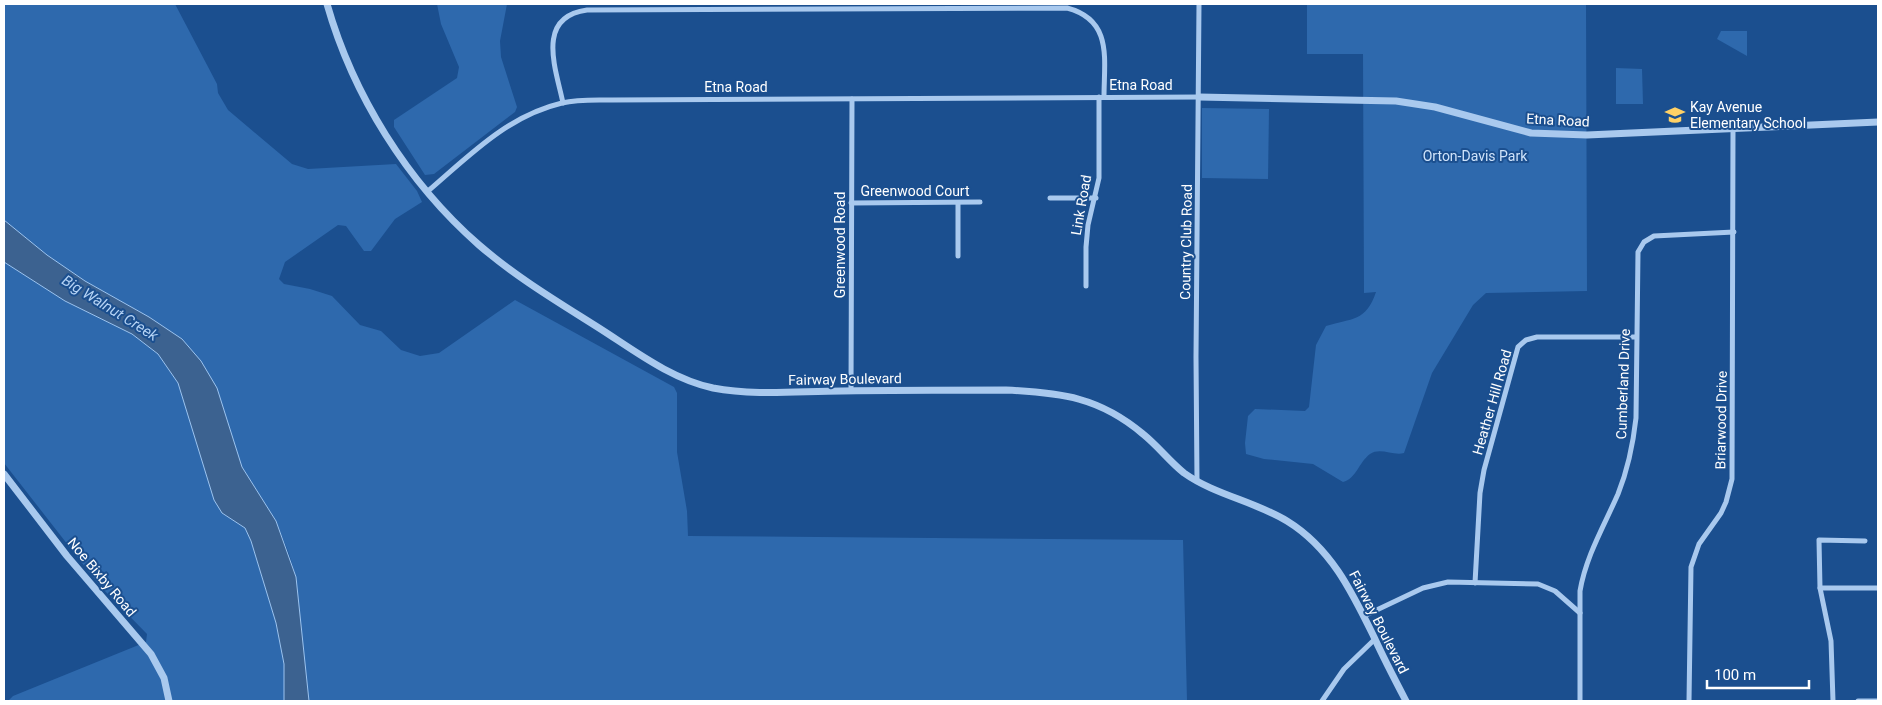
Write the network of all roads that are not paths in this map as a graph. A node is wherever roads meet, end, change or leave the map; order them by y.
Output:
1 (327, 4) edge
2 (1199, 4) edge
3 (1101, 97) junction
4 (1199, 97) junction
5 (852, 99) junction
6 (563, 103) junction
7 (1878, 122) edge
8 (1733, 129) junction
9 (428, 191) junction
10 (1050, 198) dead end
11 (1096, 198) junction
12 (980, 202) dead end
13 (851, 203) junction
14 (958, 203) junction
15 (1734, 232) junction
16 (958, 256) dead end
17 (1086, 286) dead end
18 (1636, 337) junction
19 (851, 390) junction
20 (4, 474) edge
21 (1197, 481) junction
22 (1865, 541) dead end
23 (1475, 583) junction
24 (1820, 588) junction
25 (1878, 588) edge
26 (1580, 613) junction
27 (1364, 616) junction
28 (1375, 639) junction
29 (169, 701) edge
30 (1322, 701) edge
31 (1406, 701) edge
32 (1580, 701) edge
33 (1689, 701) edge
34 (1833, 701) edge
35 (1858, 701) edge
36 (1878, 701) edge

1 - 9 street, Fairway Boulevard
2 - 4 street, Country Club Road
3 - 4 street, Etna Road
3 - 5 street, Etna Road
3 - 6 street, Link Road
3 - 11 street, Link Road
4 - 8 street, Etna Road
4 - 21 street, Country Club Road
5 - 6 street, Etna Road
5 - 13 street, Greenwood Road
6 - 9 street, Etna Road
7 - 8 street, Etna Road
8 - 15 street, Briarwood Drive
9 - 19 street, Fairway Boulevard
10 - 11 street
11 - 17 street, Link Road
12 - 14 street, Greenwood Court
13 - 14 street, Greenwood Court
13 - 19 street, Greenwood Road
14 - 16 street
15 - 18 street, Cumberland Drive
15 - 33 street, Briarwood Drive
18 - 23 street, Heather Hill Road
18 - 26 street, Cumberland Drive
19 - 21 street, Fairway Boulevard
20 - 29 street, Noe Bixby Road
21 - 27 street, Fairway Boulevard
22 - 24 street
23 - 26 street
23 - 27 street
24 - 25 street
24 - 34 street
26 - 32 street, Cumberland Drive
27 - 28 street, Fairway Boulevard
28 - 30 street
28 - 31 street, Fairway Boulevard
35 - 36 street

